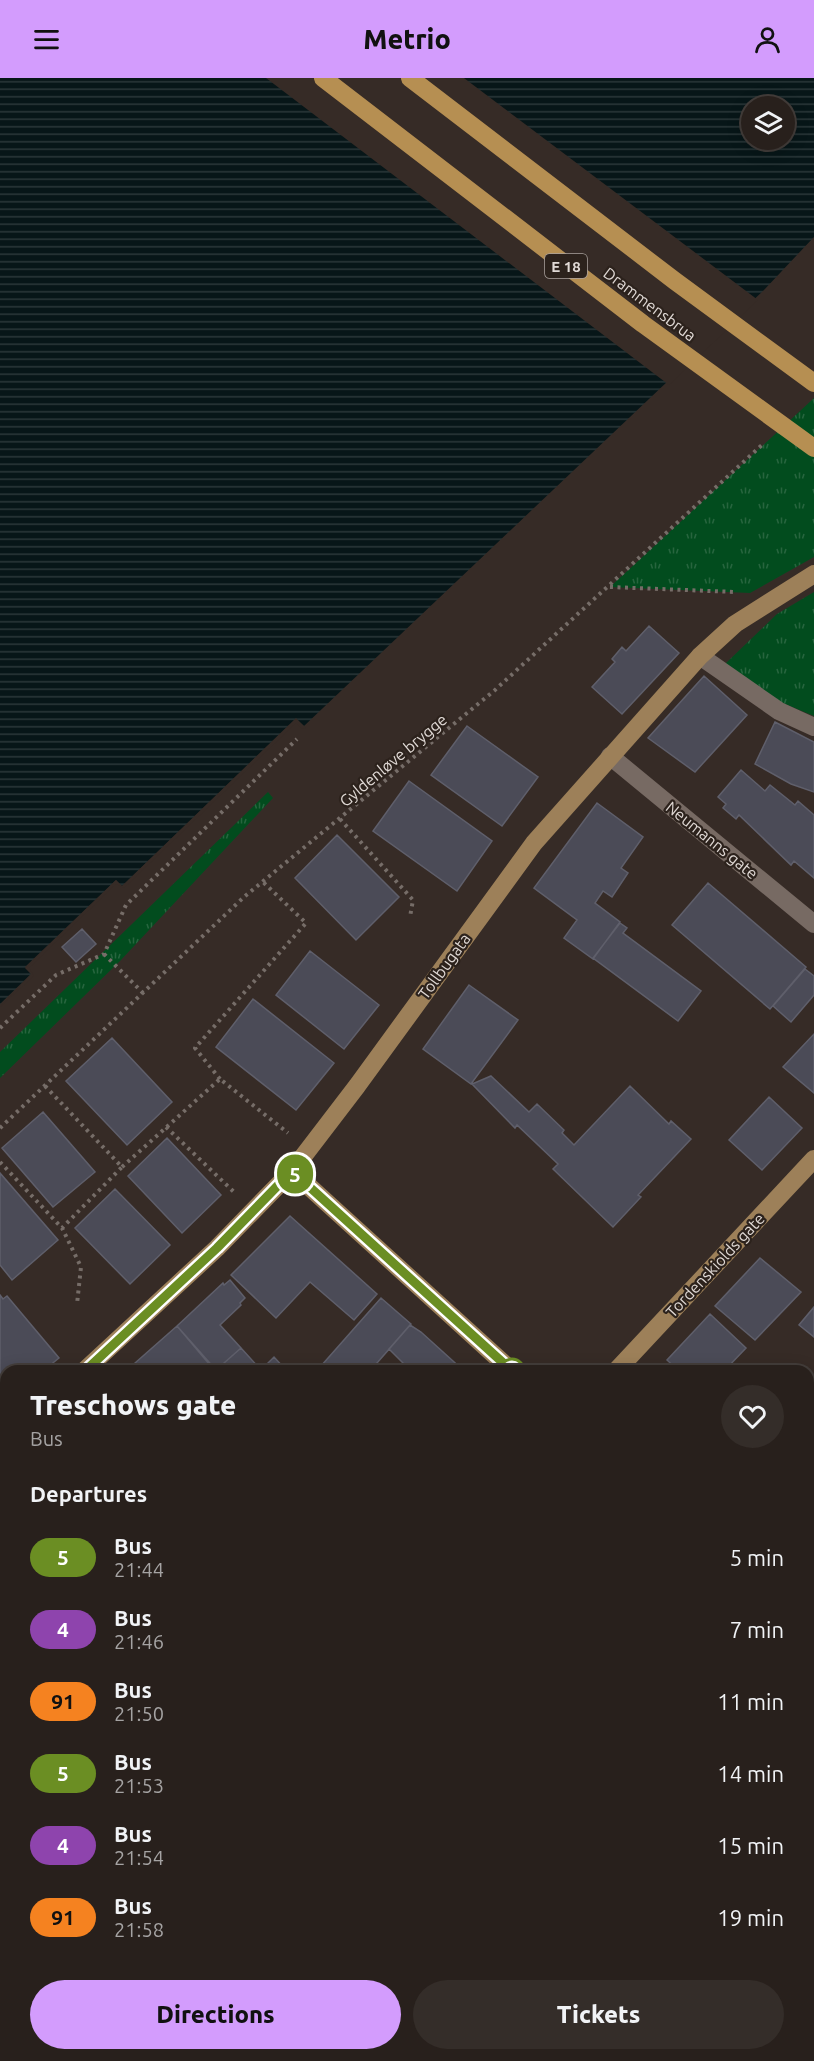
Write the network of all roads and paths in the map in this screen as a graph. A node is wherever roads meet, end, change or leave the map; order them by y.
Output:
1 (323, 78) edge
2 (410, 78) edge
3 (814, 383) edge
4 (767, 441) dead end
5 (814, 448) edge
6 (814, 574) edge
7 (610, 587) junction
8 (739, 592) dead end
9 (700, 656) junction
10 (814, 727) edge
11 (297, 739) dead end
12 (610, 756) junction
13 (340, 819) junction
14 (263, 882) junction
15 (410, 917) dead end
16 (814, 924) edge
17 (104, 954) junction
18 (143, 993) junction
19 (0, 1028) edge
20 (220, 1079) junction
21 (45, 1086) junction
22 (166, 1127) junction
23 (0, 1128) edge
24 (309, 1149) junction
25 (814, 1159) edge
26 (0, 1162) edge
27 (122, 1167) junction
28 (292, 1171) junction
29 (254, 1210) junction
30 (62, 1228) junction
31 (77, 1304) dead end
32 (90, 1365) edge
33 (505, 1365) edge
34 (622, 1365) edge

1 - 5 highway, Drammensbrua / E 18
2 - 3 highway, Drammensbrua
4 - 7 path, Gyldenløve brygge
6 - 9 main road, Tollbugata
7 - 8 path
7 - 13 path, Gyldenløve brygge
9 - 10 street
9 - 12 main road, Tollbugata
11 - 17 path
12 - 16 street, Neumanns gate
12 - 24 main road, Tollbugata
13 - 14 path, Gyldenløve brygge
13 - 15 path
14 - 18 path, Gyldenløve brygge
14 - 20 path
17 - 18 path
17 - 19 path
18 - 21 path, Gyldenløve brygge
20 - 22 path
20 - 24 path
21 - 23 path, Gyldenløve brygge
21 - 27 path
22 - 27 path
22 - 29 path
24 - 28 main road, Tollbugata
25 - 34 main road, Tordenskiolds gate
26 - 30 path
27 - 30 path
28 - 29 main road, Tollbugata
28 - 33 main road
29 - 32 main road, Tollbugata
30 - 31 path

